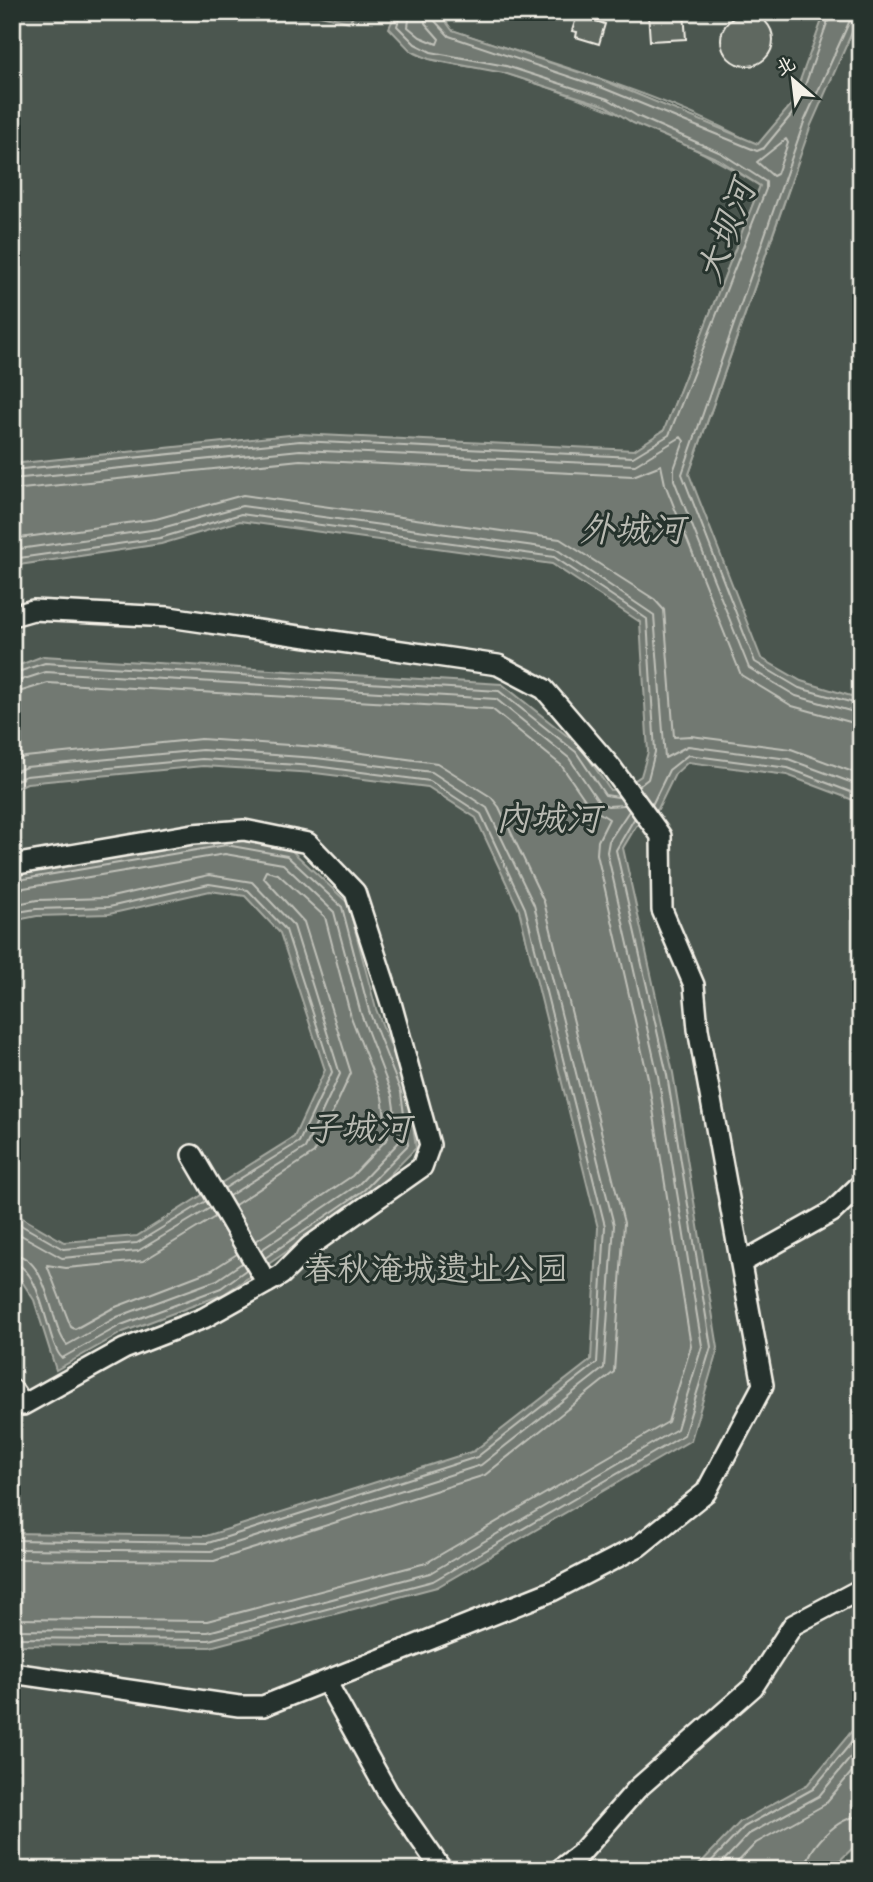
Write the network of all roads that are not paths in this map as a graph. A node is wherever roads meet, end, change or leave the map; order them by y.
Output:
1 (12, 616) edge
2 (12, 865) edge
3 (191, 1155) dead end
4 (861, 1184) edge
5 (741, 1263) junction
6 (265, 1279) junction
7 (12, 1389) edge
8 (861, 1589) edge
9 (12, 1673) edge
10 (326, 1681) junction
11 (442, 1870) edge
12 (559, 1870) edge

1 - 5 lane
2 - 6 lane
3 - 6 lane
4 - 5 lane
5 - 10 lane
6 - 7 lane
8 - 12 lane
9 - 10 lane
10 - 11 lane

